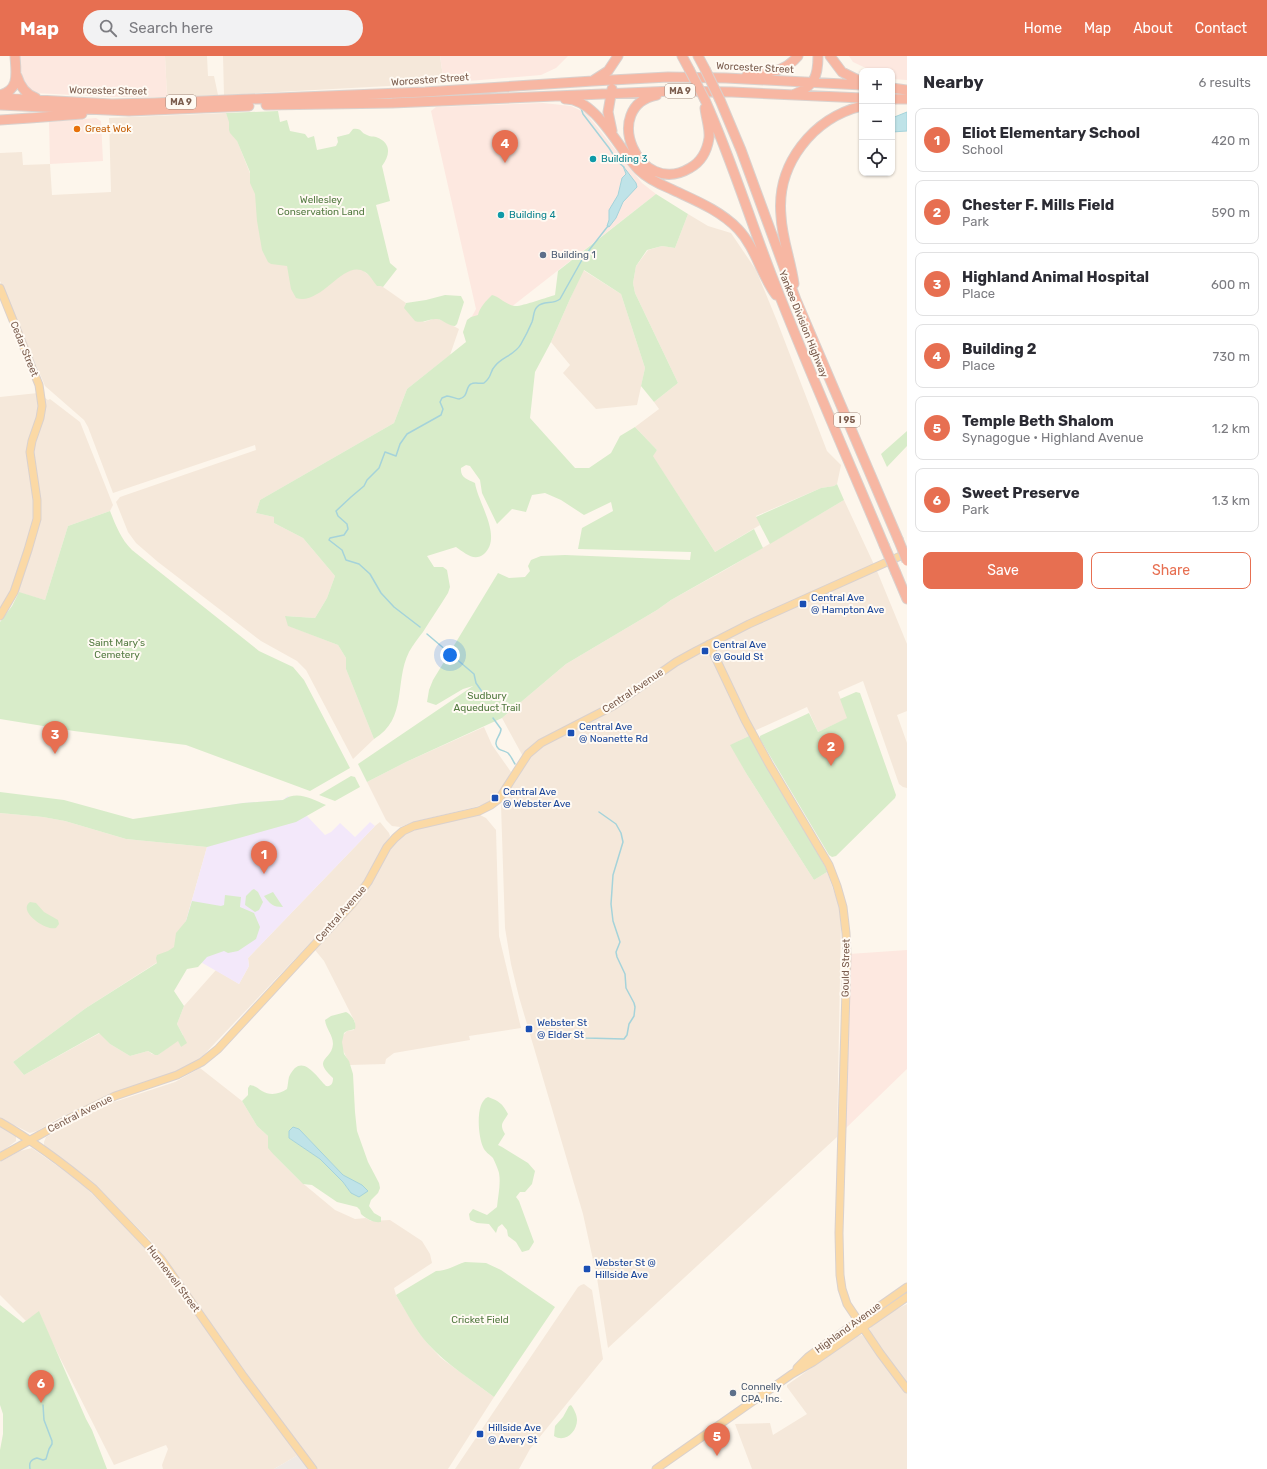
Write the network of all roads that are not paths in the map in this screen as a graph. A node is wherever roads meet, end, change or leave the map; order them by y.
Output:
1 (15, 56) edge
2 (618, 56) edge
3 (682, 56) edge
4 (698, 56) edge
5 (703, 56) edge
6 (798, 56) edge
7 (818, 56) edge
8 (830, 56) edge
9 (705, 69) junction
10 (16, 74) junction
11 (729, 78) junction
12 (614, 80) junction
13 (859, 80) edge
14 (593, 81) junction
15 (813, 82) junction
16 (859, 85) edge
17 (672, 91) junction
18 (611, 93) junction
19 (793, 95) junction
20 (0, 96) edge
21 (546, 96) junction
22 (859, 98) edge
23 (895, 99) edge
24 (907, 99) edge
25 (44, 100) junction
26 (705, 100) junction
27 (0, 105) edge
28 (859, 107) edge
29 (105, 110) junction
30 (0, 120) edge
31 (613, 135) junction
32 (0, 288) edge
33 (796, 300) junction
34 (783, 306) junction
35 (907, 553) edge
36 (907, 561) edge
37 (907, 599) edge
38 (0, 616) edge
39 (709, 644) junction
40 (0, 1122) edge
41 (31, 1140) junction
42 (0, 1157) edge
43 (907, 1287) edge
44 (907, 1297) edge
45 (858, 1321) junction
46 (862, 1328) junction
47 (792, 1374) junction
48 (907, 1388) edge
49 (312, 1469) edge
50 (656, 1469) edge

1 - 10 highway
2 - 14 highway
3 - 26 highway, Yankee Division Highway / I 95, bridge
4 - 9 highway, Yankee Division Highway / I 95
5 - 9 highway
6 - 11 highway
7 - 15 highway
8 - 13 highway
9 - 33 highway, Yankee Division Highway / I 95, bridge
10 - 20 highway
10 - 25 highway
11 - 12 highway, Worcester Street / MA 9
11 - 15 highway, Worcester Street / MA 9
12 - 14 highway, Worcester Street / MA 9
12 - 18 highway
14 - 25 highway, Worcester Street / MA 9
15 - 16 highway, Worcester Street / MA 9
15 - 19 highway
17 - 18 highway, Worcester Street / MA 9
17 - 19 highway, Worcester Street / MA 9
17 - 26 highway
18 - 21 highway, Worcester Street / MA 9
18 - 31 highway
19 - 22 highway, Worcester Street / MA 9
20 - 25 highway, Worcester Street / MA 9
21 - 29 highway, Worcester Street / MA 9
21 - 31 highway
23 - 24 highway
26 - 34 highway, Yankee Division Highway / I 95
27 - 29 highway, Worcester Street / MA 9
28 - 33 highway
29 - 30 highway
31 - 34 highway
32 - 38 main road, Cedar Street
33 - 36 highway, Yankee Division Highway / I 95, bridge
34 - 37 highway, Yankee Division Highway / I 95, bridge
35 - 39 main road, Central Avenue
39 - 41 main road, Central Avenue
39 - 45 main road, Gould Street
40 - 41 main road, Hunnewell Street
41 - 42 main road, Central Avenue
41 - 49 main road, Hunnewell Street
43 - 45 main road, Highland Avenue
44 - 46 main road, Highland Avenue
45 - 46 main road, Gould Street
45 - 47 main road, Highland Avenue
46 - 47 main road, Highland Avenue
46 - 48 main road, Gould Street
47 - 50 main road, Highland Avenue

